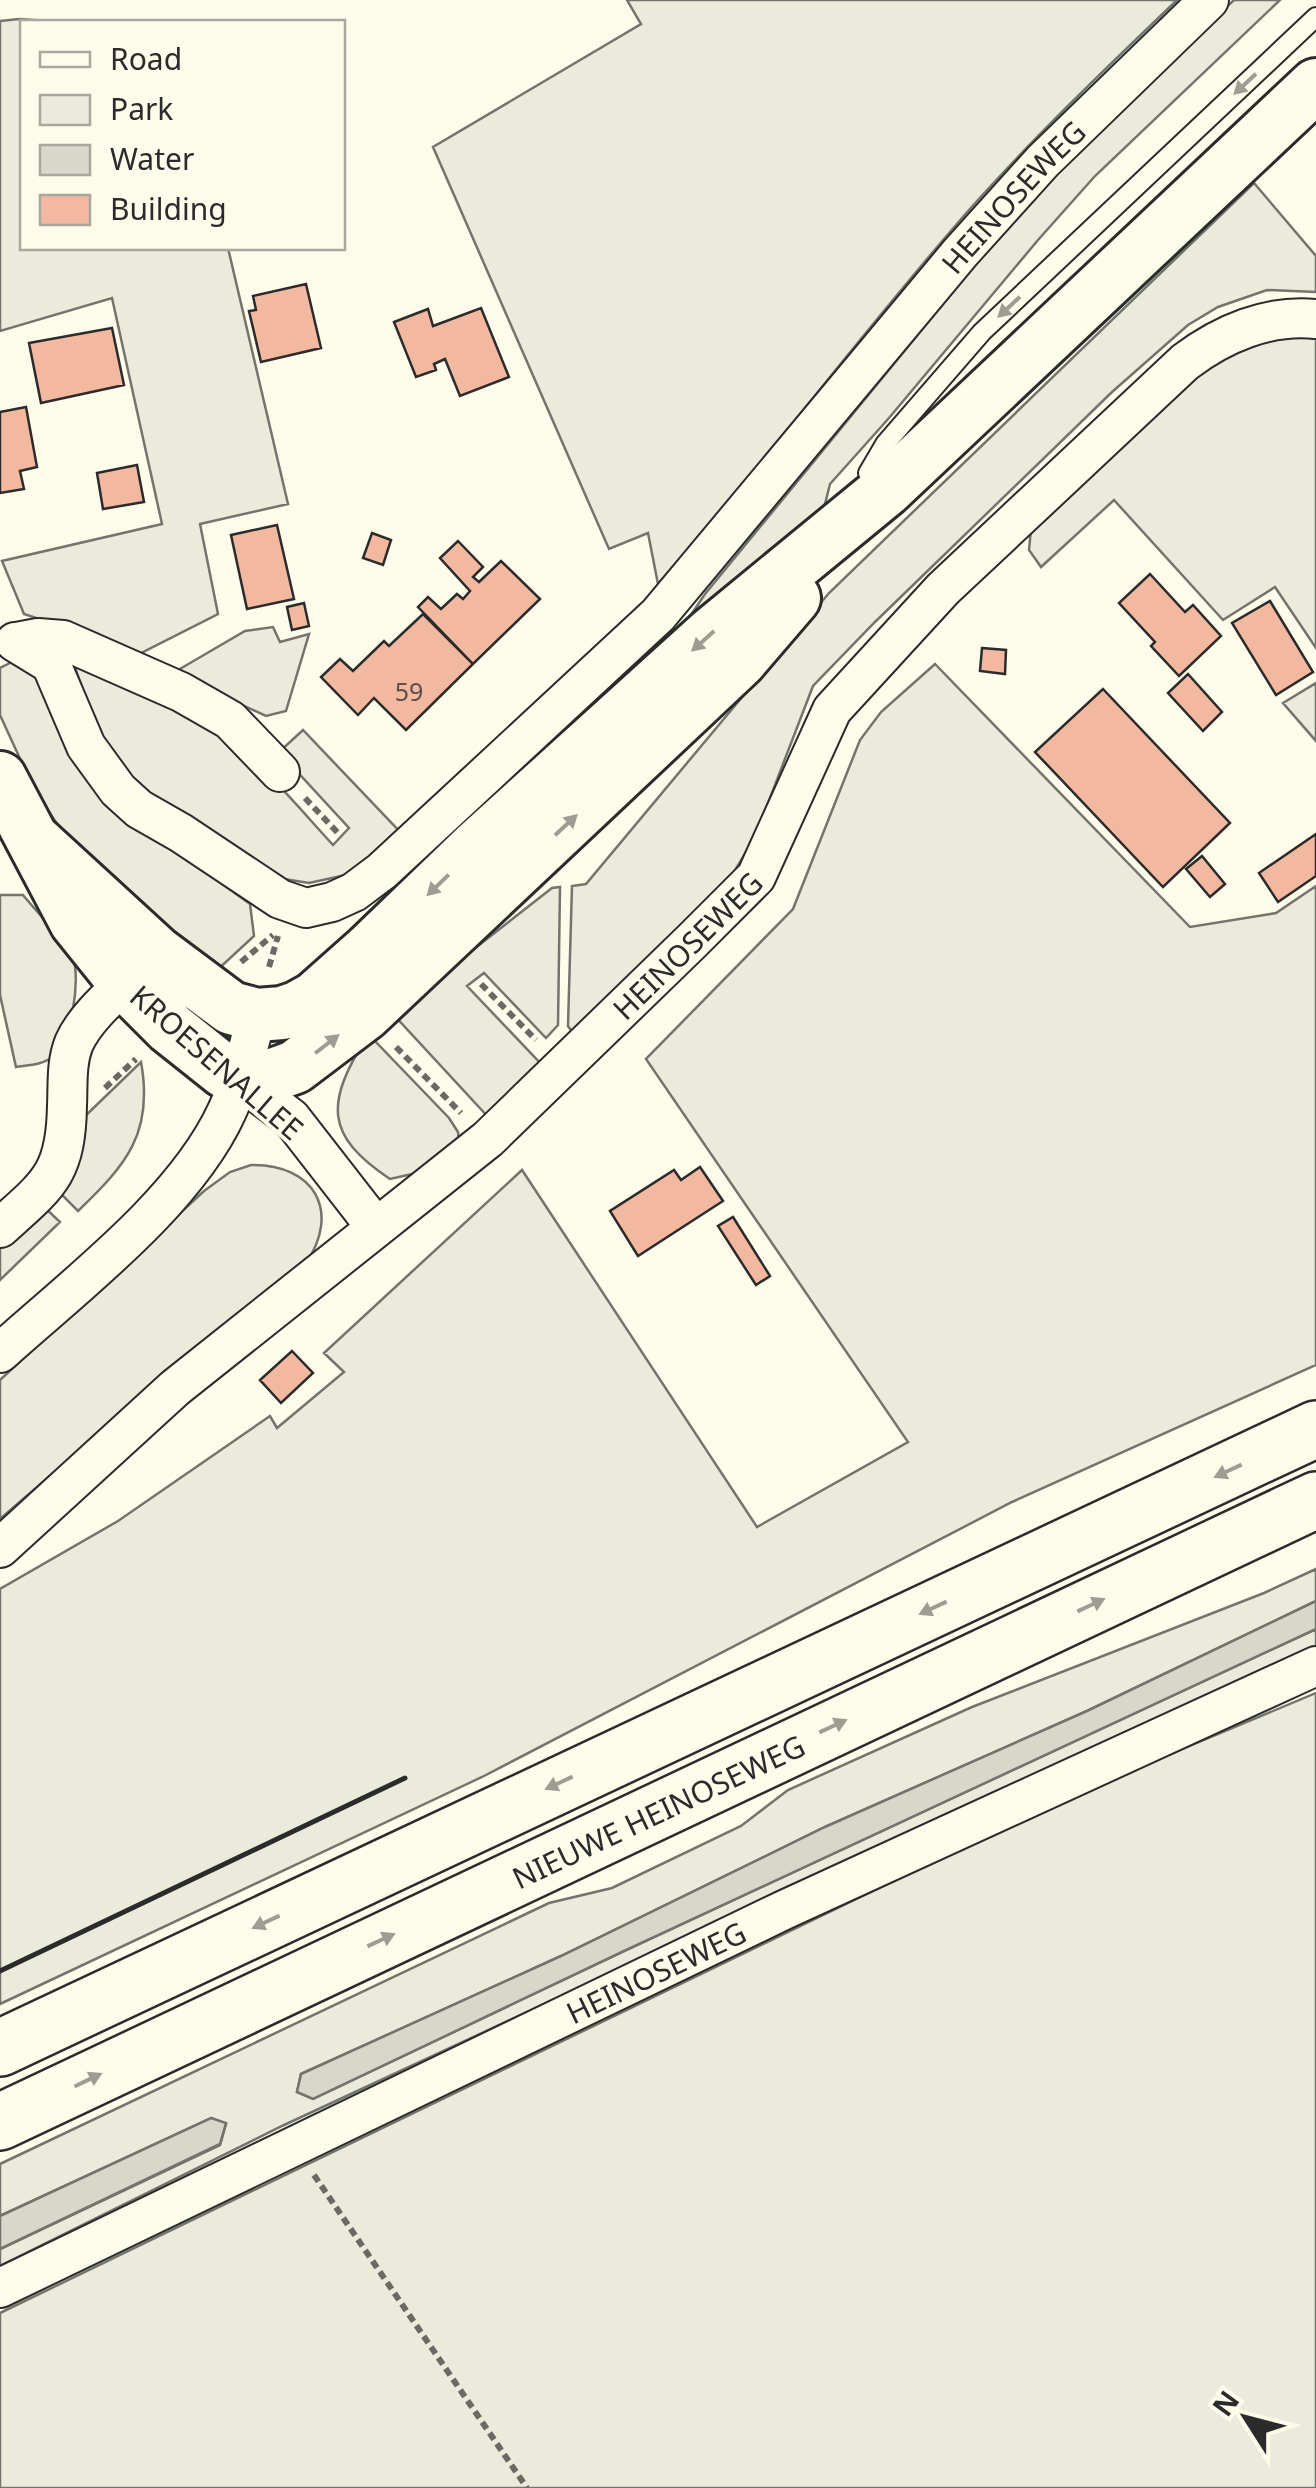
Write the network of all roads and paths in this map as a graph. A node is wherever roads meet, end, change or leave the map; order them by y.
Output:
1 (1210, 0) edge
2 (1316, 17) edge
3 (1316, 85) edge
4 (1316, 319) edge
5 (886, 490) junction
6 (8, 644) edge
7 (280, 772) dead end
8 (0, 778) edge
9 (141, 968) junction
10 (480, 984) dead end
11 (257, 1015) junction
12 (540, 1045) dead end
13 (238, 1078) junction
14 (374, 1226) junction
15 (0, 1228) edge
16 (0, 1353) edge
17 (1316, 1430) edge
18 (1316, 1500) edge
19 (0, 1548) edge
20 (1316, 1666) edge
21 (0, 2048) edge
22 (0, 2122) edge
23 (294, 2146) junction
24 (0, 2288) edge
25 (528, 2488) edge

1 - 6 street, HEINOSEWEG
2 -> 5 lane
3 - 5 main road
4 - 14 street, HEINOSEWEG
5 -> 11 main road
13 -> 5 main road
6 - 7 street, HEINOSEWEG
8 - 9 main road, KROESENALLEE
9 - 11 main road, KROESENALLEE
9 - 13 main road, KROESENALLEE
9 - 15 street
10 - 12 path
11 - 13 street
13 - 14 street, KROESENALLEE
13 - 16 street
14 - 19 street, HEINOSEWEG
17 -> 21 highway
22 -> 18 highway, NIEUWE HEINOSEWEG
20 - 23 street, HEINOSEWEG
23 - 24 street, HEINOSEWEG
23 - 25 path

